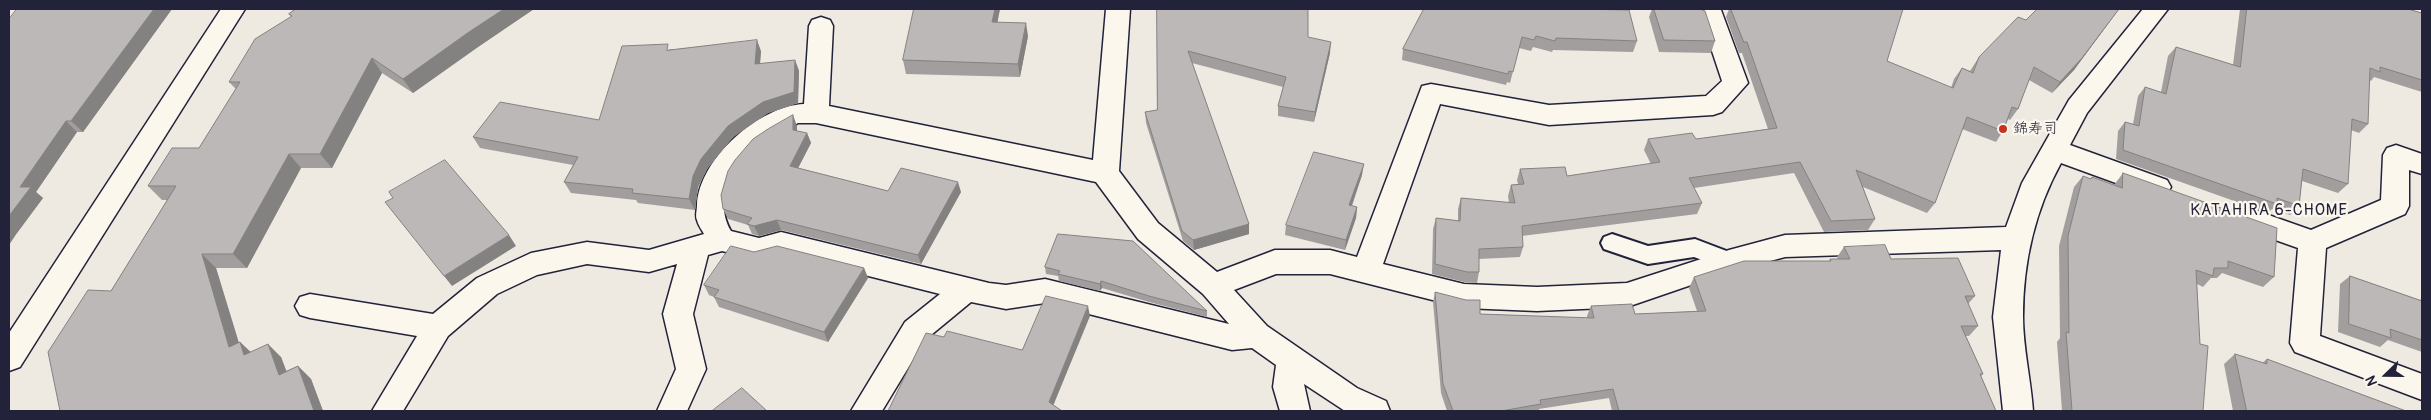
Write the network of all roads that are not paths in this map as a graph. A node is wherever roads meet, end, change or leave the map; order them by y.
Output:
1 (233, 9) edge
2 (1118, 9) edge
3 (1698, 9) edge
4 (2156, 9) edge
5 (822, 26) dead end
6 (816, 113) junction
7 (2054, 150) junction
8 (2422, 164) edge
9 (1105, 174) junction
10 (2183, 196) edge
11 (2220, 209) edge
12 (2016, 238) junction
13 (2312, 242) junction
14 (1612, 243) dead end
15 (709, 244) junction
16 (1729, 261) junction
17 (1366, 270) junction
18 (1212, 286) junction
19 (967, 289) junction
20 (310, 306) dead end
21 (438, 327) junction
22 (1257, 335) junction
23 (9, 358) edge
24 (1292, 360) junction
25 (2422, 387) edge
26 (387, 411) edge
27 (672, 411) edge
28 (866, 411) edge
29 (1295, 411) edge
30 (1375, 411) edge
31 (2018, 411) edge

1 - 23 street
2 - 9 street
3 - 17 street
4 - 7 street
5 - 6 street
6 - 9 street
6 - 15 street
7 - 10 street
7 - 12 street
8 - 13 street
9 - 18 street
11 - 13 street
12 - 16 street
12 - 31 street
13 - 25 street
14 - 16 lane
15 - 19 street
15 - 21 street
15 - 27 street
16 - 17 street
17 - 18 street
18 - 22 street
19 - 22 street
19 - 28 street
20 - 21 street
21 - 26 street
22 - 24 street
24 - 29 street
24 - 30 street

